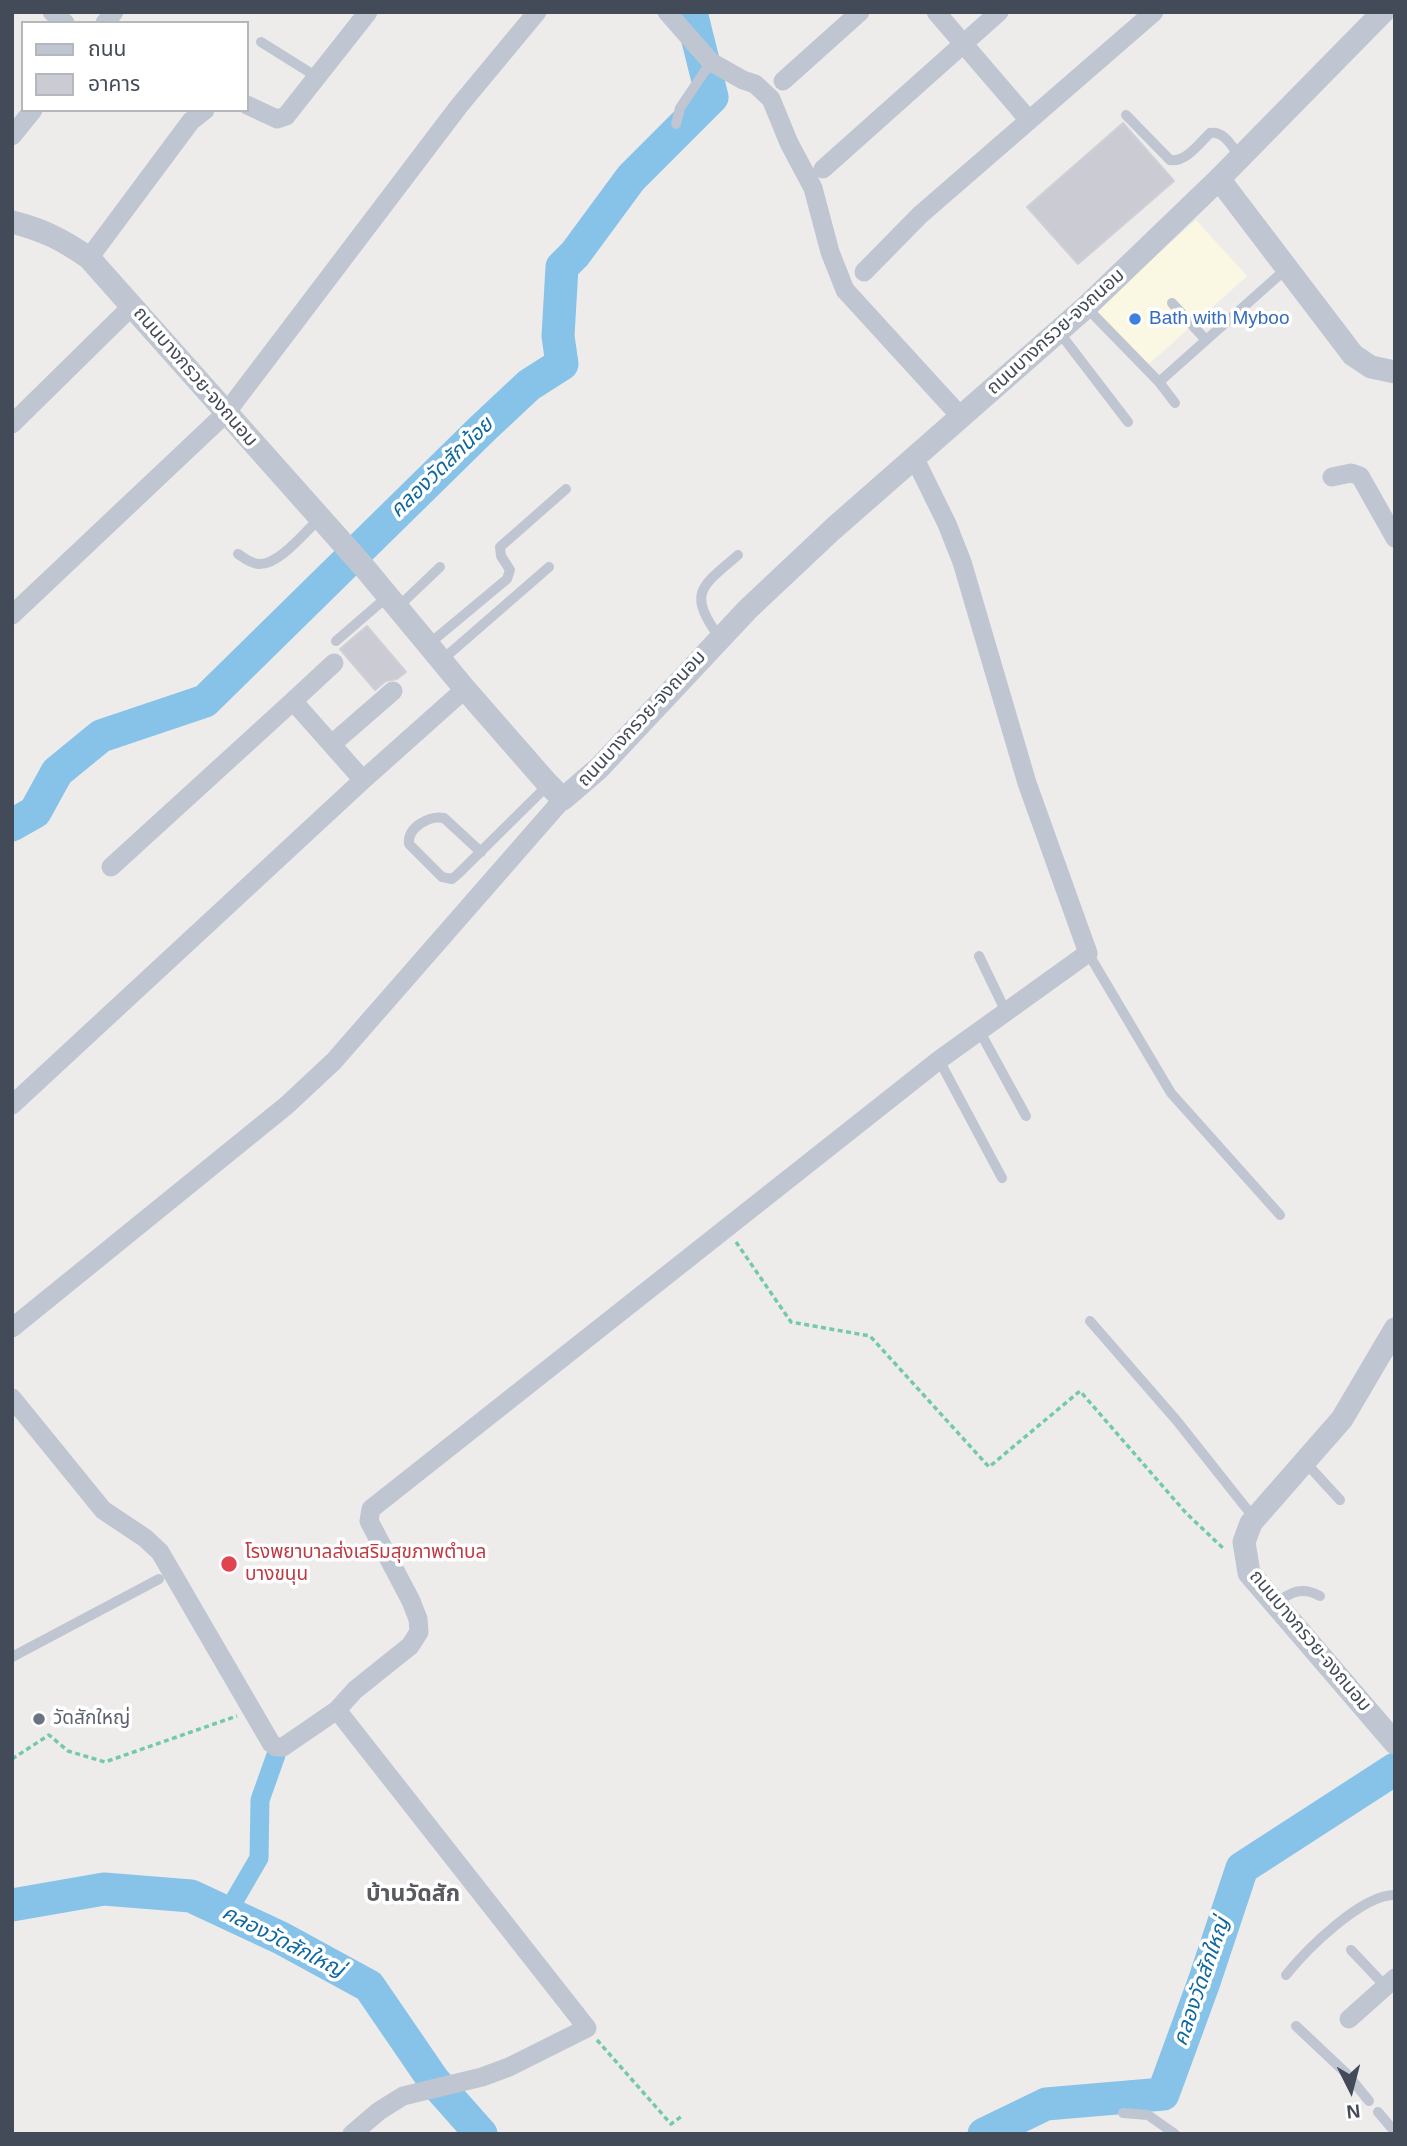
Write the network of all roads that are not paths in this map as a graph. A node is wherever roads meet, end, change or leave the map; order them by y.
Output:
1 (368, 12) edge
2 (537, 12) edge
3 (860, 12) edge
4 (936, 12) edge
5 (999, 12) edge
6 (1154, 12) edge
7 (1383, 12) edge
8 (673, 20) edge
9 (261, 42) dead end
10 (963, 44) junction
11 (711, 62) junction
12 (317, 77) junction
13 (783, 81) dead end
14 (248, 105) edge
15 (31, 112) edge
16 (202, 112) edge
17 (1126, 115) dead end
18 (1028, 119) junction
19 (676, 124) dead end
20 (12, 135) edge
21 (1240, 157) junction
22 (823, 169) dead end
23 (1219, 179) junction
24 (12, 222) edge
25 (89, 258) junction
26 (1287, 268) junction
27 (864, 272) dead end
28 (1172, 303) dead end
29 (132, 306) junction
30 (1086, 307) junction
31 (1059, 332) junction
32 (1206, 340) junction
33 (1395, 372) edge
34 (1159, 382) junction
35 (1175, 403) dead end
36 (226, 413) junction
37 (962, 418) junction
38 (1128, 422) dead end
39 (12, 424) edge
40 (915, 458) junction
41 (1332, 477) dead end
42 (566, 489) dead end
43 (319, 519) junction
44 (1395, 538) edge
45 (238, 554) dead end
46 (738, 555) dead end
47 (440, 567) dead end
48 (549, 567) dead end
49 (392, 602) junction
50 (12, 615) edge
51 (719, 637) junction
52 (337, 641) dead end
53 (435, 652) junction
54 (334, 663) dead end
55 (465, 689) junction
56 (393, 691) dead end
57 (293, 701) junction
58 (331, 744) junction
59 (363, 780) junction
60 (556, 791) junction
61 (481, 852) junction
62 (111, 867) dead end
63 (1088, 953) junction
64 (979, 956) dead end
65 (1006, 1012) junction
66 (980, 1032) junction
67 (939, 1060) junction
68 (12, 1105) edge
69 (1026, 1116) dead end
70 (1002, 1178) dead end
71 (1280, 1215) dead end
72 (1090, 1321) dead end
73 (12, 1328) edge
74 (1395, 1329) edge
75 (12, 1398) edge
76 (1306, 1462) junction
77 (1340, 1500) dead end
78 (1254, 1519) junction
79 (159, 1579) dead end
80 (1320, 1596) dead end
81 (1275, 1604) junction
82 (12, 1657) edge
83 (337, 1710) junction
84 (1393, 1742) edge
85 (1395, 1895) edge
86 (1351, 1950) dead end
87 (1286, 1975) dead end
88 (1390, 1982) edge
89 (1349, 2020) dead end
90 (1296, 2026) dead end
91 (1369, 2101) dead end
92 (1378, 2112) dead end
93 (1123, 2113) dead end
94 (1395, 2132) edge
95 (352, 2134) edge
96 (1175, 2134) edge

1 - 12 street
2 - 36 street
3 - 13 street
4 - 10 street
5 - 10 street
6 - 18 street
7 - 21 street, ถนนบางกรวย-จงถนอม
8 - 11 street
9 - 12 lane
10 - 18 street
10 - 22 street
11 - 19 lane
11 - 37 street
12 - 14 street
15 - 20 street
16 - 25 street
17 - 21 lane
18 - 27 street
21 - 23 street, ถนนบางกรวย-จงถนอม
23 - 26 street
23 - 30 street, ถนนบางกรวย-จงถนอม
24 - 25 street, ถนนบางกรวย-จงถนอม
25 - 29 street, ถนนบางกรวย-จงถนอม
26 - 32 lane
26 - 33 street
28 - 32 lane
29 - 36 street, ถนนบางกรวย-จงถนอม
29 - 39 street
30 - 31 street, ถนนบางกรวย-จงถนอม
30 - 34 lane
31 - 37 street, ถนนบางกรวย-จงถนอม
31 - 38 lane
32 - 34 lane
34 - 35 lane
36 - 43 street, ถนนบางกรวย-จงถนอม
36 - 50 street
37 - 40 street, ถนนบางกรวย-จงถนอม
40 - 51 street, ถนนบางกรวย-จงถนอม
40 - 63 street
41 - 44 street
42 - 53 lane
43 - 45 lane
43 - 49 street, ถนนบางกรวย-จงถนอม
46 - 51 lane
47 - 49 lane
48 - 53 lane
49 - 52 lane
49 - 53 street, ถนนบางกรวย-จงถนอม
51 - 60 street, ถนนบางกรวย-จงถนอม
53 - 55 street, ถนนบางกรวย-จงถนอม
54 - 57 street
55 - 59 street
55 - 60 street, ถนนบางกรวย-จงถนอม
56 - 58 street
57 - 58 street
57 - 62 street
58 - 59 street
59 - 68 street
60 - 61 lane
60 - 73 street
61 - 61 lane
63 - 65 street
63 - 71 lane
64 - 65 lane
65 - 66 street
66 - 67 street
66 - 69 lane
67 - 70 lane
67 - 83 street
72 - 78 lane
74 - 76 street, ถนนบางกรวย-จงถนอม
75 - 83 street
76 - 77 lane
76 - 78 street, ถนนบางกรวย-จงถนอม
78 - 81 street, ถนนบางกรวย-จงถนอม
79 - 82 lane
80 - 81 lane
81 - 84 street, ถนนบางกรวย-จงถนอม
83 - 95 street
85 - 87 lane
86 - 88 lane
88 - 89 street
90 - 91 lane
92 - 94 lane
93 - 96 lane

